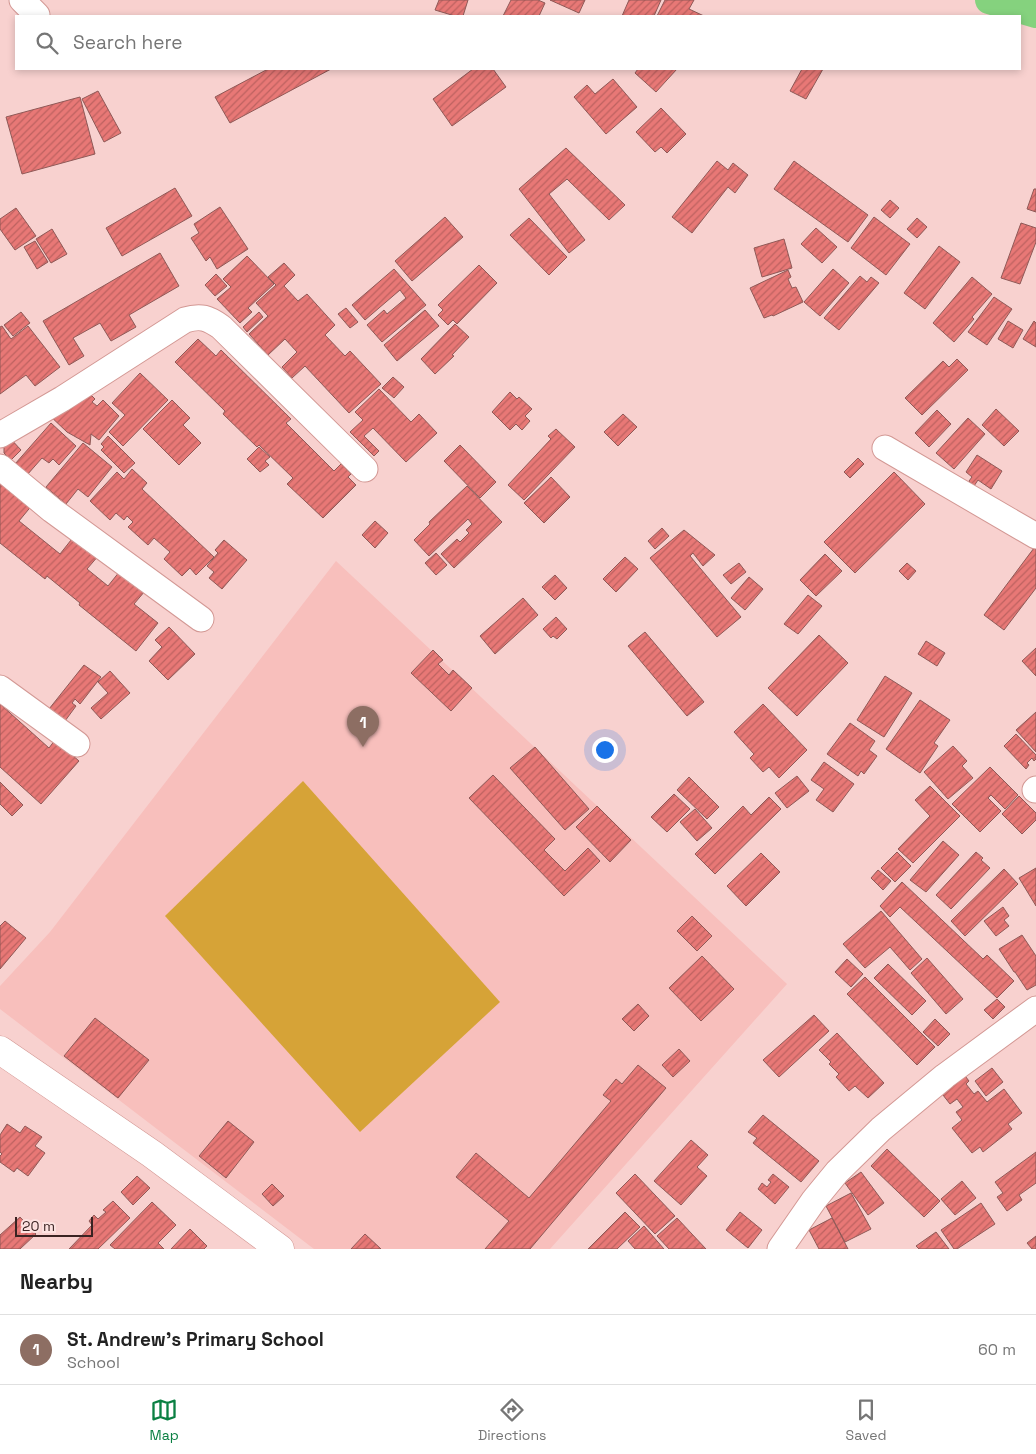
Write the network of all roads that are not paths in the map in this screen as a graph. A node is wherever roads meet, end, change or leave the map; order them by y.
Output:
1 (0, 435) edge
2 (885, 448) dead end
3 (0, 468) edge
4 (364, 469) dead end
5 (1036, 536) edge
6 (201, 619) dead end
7 (0, 688) edge
8 (77, 744) dead end
9 (1036, 1009) edge
10 (0, 1050) edge
11 (280, 1249) edge
12 (780, 1249) edge

1 - 4 street
2 - 5 street
3 - 6 street
7 - 8 street
9 - 12 street
10 - 11 street

